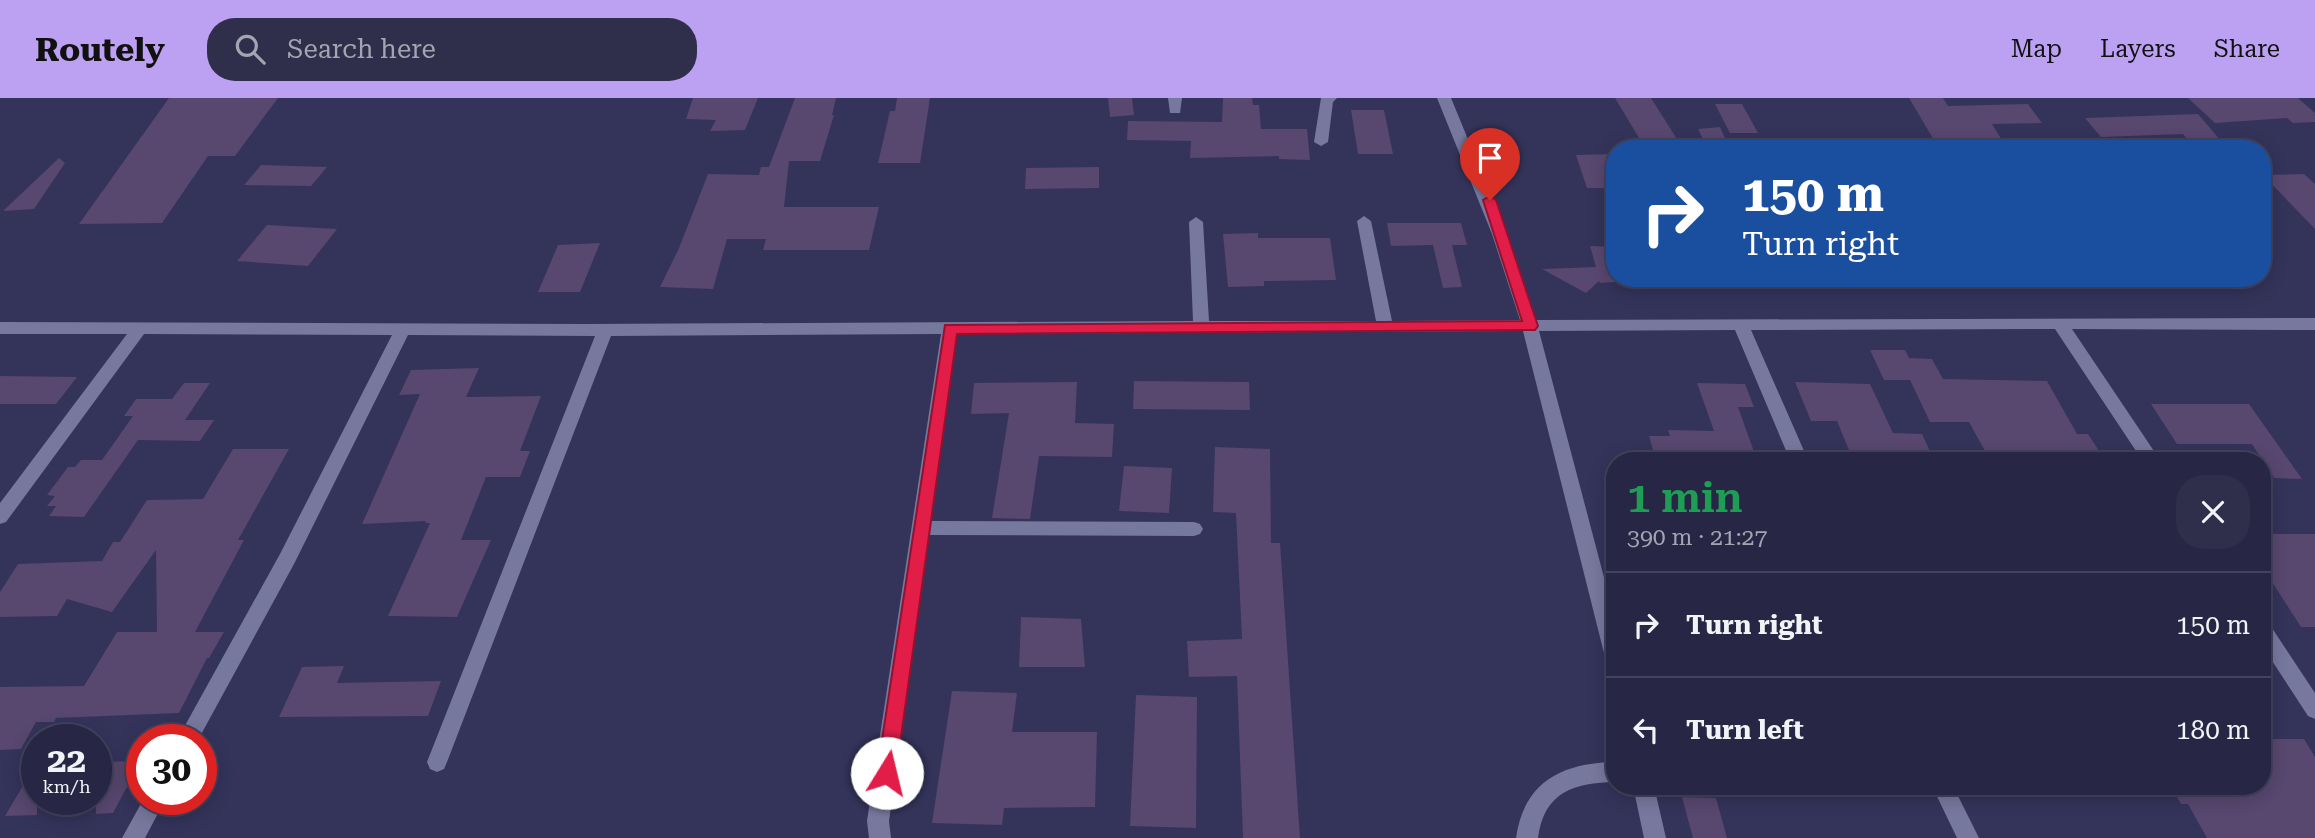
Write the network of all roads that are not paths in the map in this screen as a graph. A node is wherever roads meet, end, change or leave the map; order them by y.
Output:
1 (1329, 98) edge
2 (1444, 98) edge
3 (1321, 142) dead end
4 (1364, 221) dead end
5 (1196, 222) dead end
6 (2060, 323) junction
7 (2315, 324) edge
8 (1741, 325) junction
9 (1385, 326) junction
10 (1530, 326) junction
11 (0, 328) edge
12 (140, 328) junction
13 (1201, 328) junction
14 (950, 329) junction
15 (403, 330) junction
16 (604, 330) junction
17 (1796, 452) edge
18 (2146, 452) edge
19 (0, 517) edge
20 (923, 528) junction
21 (1194, 529) dead end
22 (1606, 622) edge
23 (2271, 643) edge
24 (2315, 710) edge
25 (196, 724) edge
26 (437, 762) dead end
27 (1606, 772) edge
28 (1646, 795) edge
29 (1946, 795) edge
30 (146, 815) edge
31 (133, 838) edge
32 (880, 838) edge
33 (1527, 838) edge
34 (1655, 838) edge
35 (1968, 838) edge

1 - 3 street
2 - 10 street
4 - 9 street
5 - 13 street
6 - 7 street
6 - 8 street
6 - 18 street
8 - 10 street
8 - 17 street
9 - 10 street
9 - 13 street
10 - 22 street
11 - 12 street
12 - 15 street
12 - 19 street
13 - 14 street
14 - 16 street
14 - 20 street
15 - 16 street
15 - 25 street
16 - 26 street
20 - 21 street
20 - 32 street
23 - 24 street
27 - 33 street
28 - 34 street
29 - 35 street
30 - 31 street

